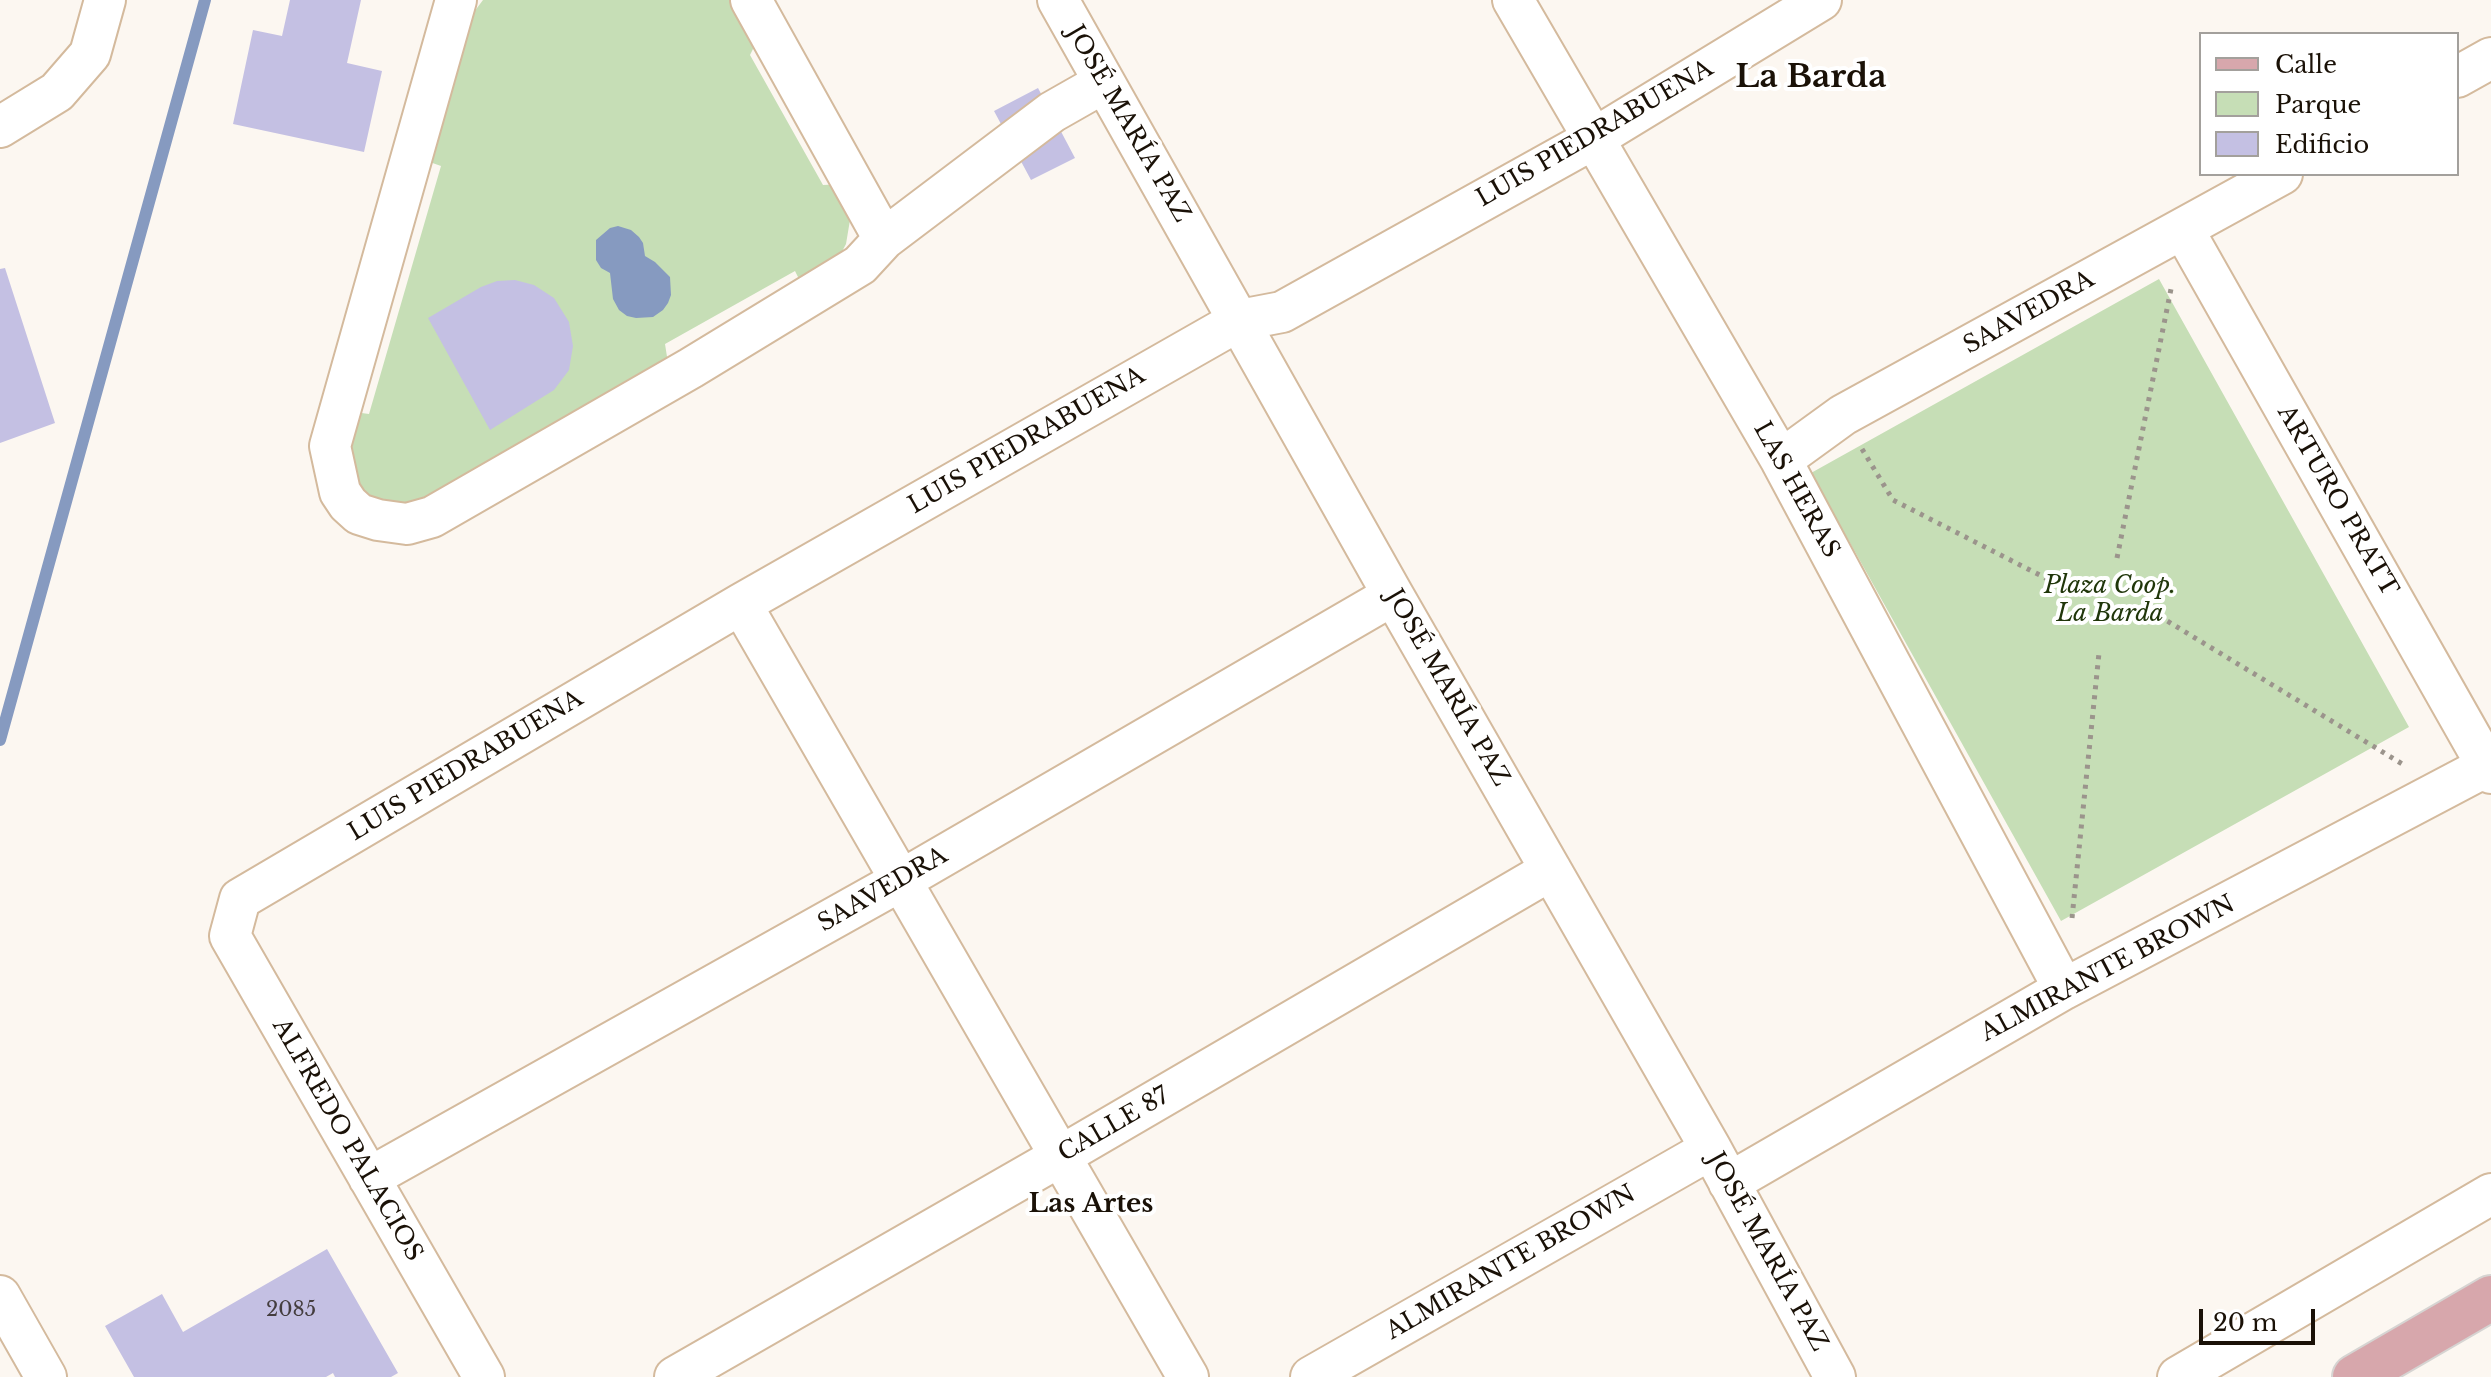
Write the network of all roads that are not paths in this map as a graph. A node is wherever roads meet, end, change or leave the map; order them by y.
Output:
1 (105, 0) edge
2 (456, 0) edge
3 (751, 0) edge
4 (1058, 0) edge
5 (1513, 0) edge
6 (1821, 0) edge
7 (2491, 58) edge
8 (2459, 76) edge
9 (1103, 83) junction
10 (0, 127) edge
11 (1593, 139) junction
12 (2278, 176) edge
13 (2183, 229) junction
14 (884, 239) junction
15 (1240, 320) junction
16 (1781, 460) junction
17 (1393, 595) junction
18 (741, 604) junction
19 (2490, 767) edge
20 (1551, 870) junction
21 (900, 881) junction
22 (240, 899) joint
23 (2064, 989) junction
24 (1059, 1157) junction
25 (1720, 1166) junction
26 (369, 1178) junction
27 (2491, 1194) edge
28 (0, 1296) edge
29 (2491, 1298) edge
30 (46, 1377) edge
31 (484, 1377) edge
32 (675, 1377) edge
33 (1188, 1377) edge
34 (1311, 1377) edge
35 (1835, 1377) edge
36 (2178, 1377) edge
37 (2355, 1377) edge

1 - 10 street
2 - 14 street
3 - 14 street
4 - 9 street, JOSÉ MARÍA PAZ
5 - 11 street, LAS HERAS
6 - 11 street, LUIS PIEDRABUENA
7 - 8 street
9 - 14 street
9 - 15 street, JOSÉ MARÍA PAZ
11 - 15 street, LUIS PIEDRABUENA
11 - 16 street, LAS HERAS
12 - 13 street, SAAVEDRA
13 - 16 street, SAAVEDRA
13 - 19 street, ARTURO PRATT
15 - 17 street, JOSÉ MARÍA PAZ
15 - 18 street, LUIS PIEDRABUENA
16 - 23 street, LAS HERAS
17 - 20 street, JOSÉ MARÍA PAZ
17 - 21 street, SAAVEDRA
18 - 21 street
18 - 22 street, LUIS PIEDRABUENA
19 - 23 street, ALMIRANTE BROWN
20 - 24 street, CALLE 87
20 - 25 street, JOSÉ MARÍA PAZ
21 - 24 street
21 - 26 street, SAAVEDRA
22 - 26 street, ALFREDO PALACIOS
23 - 25 street, ALMIRANTE BROWN
24 - 32 street, CALLE 87
24 - 33 street
25 - 34 street, ALMIRANTE BROWN
25 - 35 street, JOSÉ MARÍA PAZ
26 - 31 street, ALFREDO PALACIOS
27 - 36 street
28 - 30 street
29 - 37 main road

